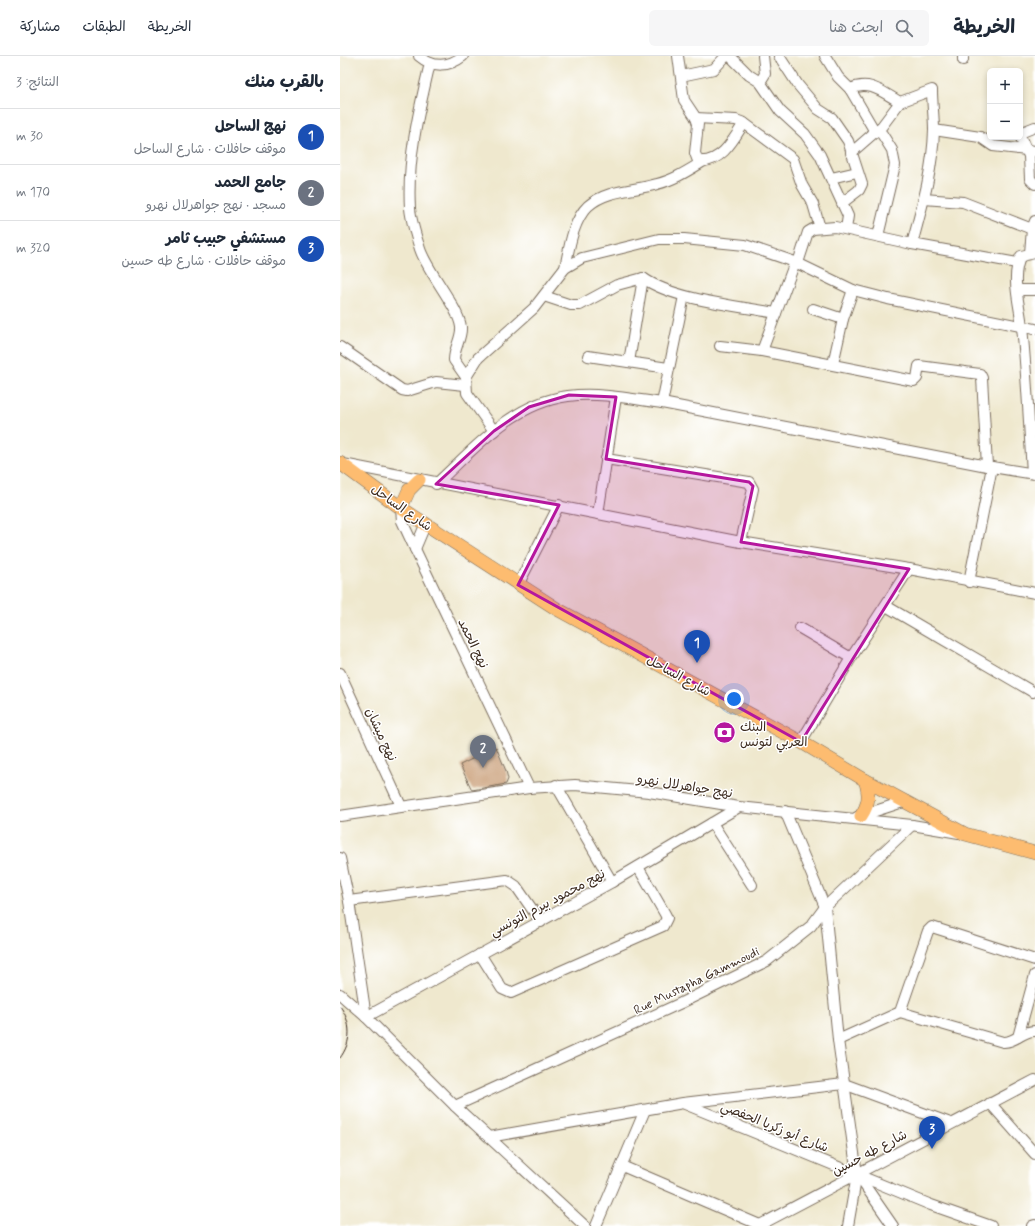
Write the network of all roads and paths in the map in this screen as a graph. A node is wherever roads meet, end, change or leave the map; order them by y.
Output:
1 (420, 56) edge
2 (463, 56) edge
3 (678, 56) edge
4 (726, 56) edge
5 (730, 56) edge
6 (764, 56) edge
7 (779, 56) edge
8 (825, 56) edge
9 (430, 63) junction
10 (681, 76) junction
11 (760, 82) junction
12 (850, 89) junction
13 (900, 102) junction
14 (696, 118) junction
15 (744, 123) junction
16 (1035, 127) edge
17 (874, 130) junction
18 (934, 130) junction
19 (1023, 133) edge
20 (1023, 139) edge
21 (1030, 150) edge
22 (851, 153) junction
23 (704, 161) junction
24 (857, 172) junction
25 (831, 178) junction
26 (1035, 184) edge
27 (924, 199) junction
28 (842, 204) junction
29 (1034, 225) edge
30 (820, 228) junction
31 (846, 229) junction
32 (878, 236) junction
33 (912, 244) junction
34 (1032, 253) edge
35 (797, 263) junction
36 (1017, 263) junction
37 (566, 268) junction
38 (643, 278) junction
39 (853, 290) junction
40 (1017, 290) junction
41 (1035, 290) edge
42 (544, 296) junction
43 (684, 296) junction
44 (813, 309) dead end
45 (776, 313) junction
46 (843, 319) junction
47 (1022, 326) junction
48 (1035, 329) edge
49 (720, 346) dead end
50 (340, 347) edge
51 (762, 351) junction
52 (588, 356) dead end
53 (629, 362) junction
54 (833, 364) junction
55 (668, 368) junction
56 (466, 381) junction
57 (616, 397) junction
58 (662, 403) junction
59 (494, 431) junction
60 (606, 460) junction
61 (340, 463) edge
62 (989, 467) junction
63 (1034, 473) edge
64 (419, 480) junction
65 (436, 484) junction
66 (559, 505) junction
67 (401, 508) junction
68 (598, 514) junction
69 (426, 523) junction
70 (741, 542) junction
71 (415, 549) junction
72 (909, 569) junction
73 (969, 582) junction
74 (518, 585) junction
75 (1035, 593) edge
76 (886, 606) junction
77 (800, 628) dead end
78 (851, 658) junction
79 (340, 674) edge
80 (1033, 692) dead end
81 (801, 742) junction
82 (865, 780) junction
83 (556, 786) junction
84 (529, 788) junction
85 (906, 801) junction
86 (401, 806) junction
87 (739, 806) junction
88 (785, 811) junction
89 (340, 816) edge
90 (856, 818) junction
91 (712, 823) junction
92 (912, 826) junction
93 (965, 834) junction
94 (1035, 853) edge
95 (340, 858) edge
96 (638, 867) junction
97 (612, 882) junction
98 (752, 885) dead end
99 (348, 901) junction
100 (825, 907) junction
101 (541, 922) junction
102 (480, 954) junction
103 (1035, 960) edge
104 (1035, 975) edge
105 (340, 994) edge
106 (900, 1012) junction
107 (366, 1017) junction
108 (1035, 1031) edge
109 (1018, 1037) junction
110 (838, 1040) junction
111 (1035, 1080) edge
112 (844, 1084) junction
113 (683, 1103) junction
114 (990, 1103) junction
115 (455, 1106) junction
116 (645, 1110) junction
117 (950, 1123) junction
118 (489, 1137) junction
119 (1035, 1154) edge
120 (622, 1166) junction
121 (857, 1174) junction
122 (1035, 1225) edge
123 (585, 1226) edge
124 (596, 1226) edge
125 (759, 1226) edge
126 (848, 1226) edge
127 (893, 1226) edge
128 (991, 1226) edge
129 (1032, 1226) edge

1 - 9 street
2 - 9 street
3 - 10 street
4 - 10 street
5 - 11 street
6 - 11 street
7 - 22 street
8 - 12 street
9 - 56 street
10 - 14 street
11 - 25 street
12 - 13 street
12 - 17 street
13 - 17 street
13 - 18 street
14 - 15 street
14 - 23 street
15 - 23 street
15 - 30 street
16 - 19 street
17 - 22 street
17 - 32 street
18 - 21 street
18 - 27 street
20 - 21 street
21 - 26 street
22 - 24 street
23 - 37 street
24 - 25 street
24 - 28 street
25 - 28 street
27 - 29 street
27 - 33 street
28 - 31 street
29 - 34 street
30 - 31 street
30 - 35 street
31 - 32 street
32 - 33 street
33 - 36 street
34 - 36 street
35 - 37 street
35 - 39 street
35 - 45 street
36 - 40 street
37 - 42 street
38 - 42 street
38 - 43 street
38 - 53 street
39 - 46 street
39 - 47 street
40 - 41 street
40 - 47 street
42 - 56 street
43 - 45 street
43 - 55 street
44 - 46 street
45 - 51 street
46 - 54 street
47 - 48 street
47 - 63 street
49 - 51 street
50 - 56 street
51 - 54 street
52 - 53 street
53 - 55 street
54 - 62 street
55 - 58 street
56 - 59 street
57 - 58 street
57 - 59 street
57 - 60 street
58 - 62 street
59 - 65 street
60 - 68 street
60 - 70 street
61 - 64 street
61 - 67 main road, شارع الساحل
62 - 63 street
62 - 73 street
64 - 65 street
64 - 67 main road
65 - 66 street
66 - 68 street
66 - 74 street
67 - 69 main road, شارع الساحل
67 - 71 street, نهج الحمد
68 - 70 street
69 - 71 street
69 - 74 main road, شارع الساحل
70 - 72 street
71 - 84 street, نهج الحمد
72 - 73 street
72 - 76 street
73 - 75 street
74 - 81 main road, شارع الساحل
76 - 78 street
76 - 80 street
77 - 78 street
78 - 81 street
79 - 86 street, نهج ميشان
81 - 82 main road, شارع الساحل
82 - 85 main road, شارع الساحل
82 - 90 main road
83 - 84 street, نهج جواهرلال نهرو
83 - 87 street, نهج جواهرلال نهرو
83 - 97 street
84 - 86 street, نهج جواهرلال نهرو
85 - 90 street
85 - 93 main road, شارع الساحل
86 - 89 street, نهج جواهرلال نهرو
87 - 88 street, نهج جواهرلال نهرو
87 - 91 street, نهج محمود بيرم التونسي
88 - 90 street, نهج جواهرلال نهرو
88 - 100 street
90 - 92 street, نهج جواهرلال نهرو
91 - 96 street, نهج محمود بيرم التونسي
91 - 98 street
92 - 93 street, نهج جواهرلال نهرو
92 - 100 street, Rue Mustapha Gammoudi
93 - 94 main road, شارع الساحل
95 - 99 street
96 - 97 street, نهج محمود بيرم التونسي
96 - 102 street
97 - 101 street, نهج محمود بيرم التونسي
99 - 101 street
99 - 107 street
100 - 110 street
100 - 115 street, Rue Mustapha Gammoudi
101 - 102 street, نهج محمود بيرم التونسي
102 - 107 street, نهج محمود بيرم التونسي
103 - 106 street
104 - 109 street
105 - 107 street
106 - 109 street
106 - 110 street
107 - 115 street
108 - 109 street
110 - 112 street
111 - 114 street, شارع طه حسين
112 - 113 street
112 - 117 street
112 - 121 street
113 - 116 street
113 - 121 street, شارع أبو زكريا الحفصي
114 - 117 street, شارع طه حسين
114 - 119 street
115 - 118 street
116 - 118 street
116 - 120 street
117 - 121 street, شارع طه حسين
118 - 123 street
120 - 124 street
120 - 125 street
121 - 125 street, شارع طه حسين
121 - 126 street
121 - 127 street
121 - 128 street, شارع أبو زكريا الحفصي
122 - 129 street

